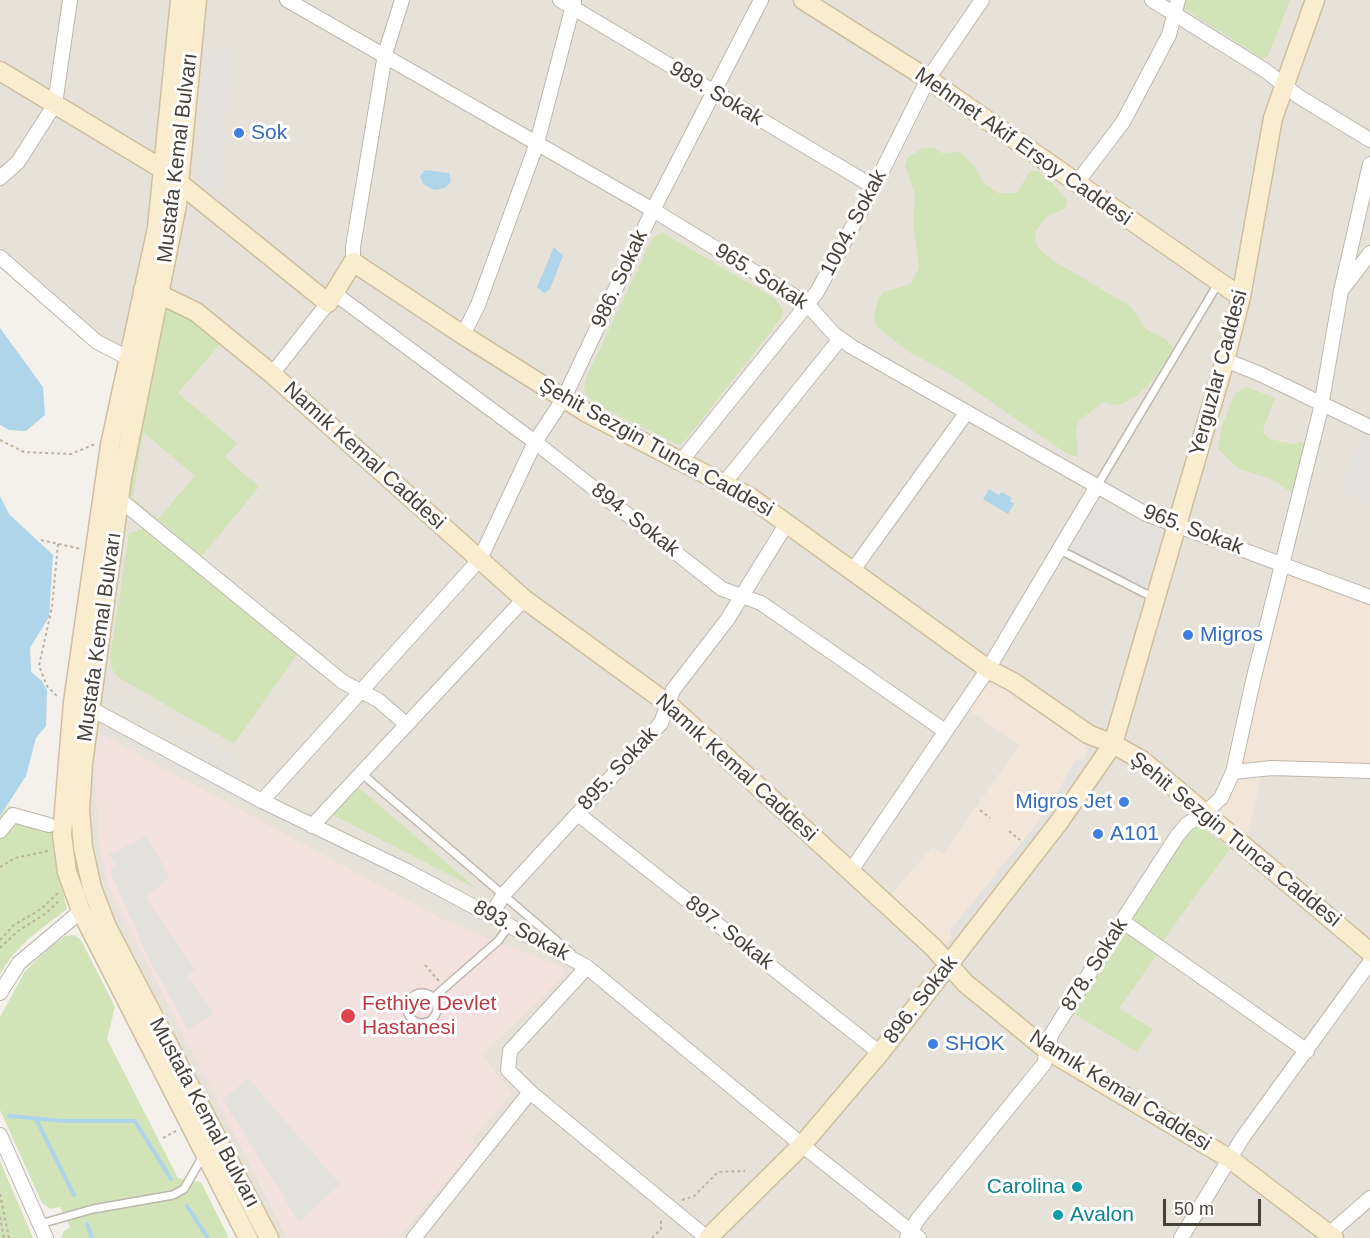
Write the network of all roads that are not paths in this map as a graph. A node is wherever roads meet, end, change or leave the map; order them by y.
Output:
1 (70, 0) edge
2 (180, 0) edge
3 (197, 0) edge
4 (287, 0) edge
5 (402, 0) edge
6 (560, 0) edge
7 (761, 0) edge
8 (803, 0) edge
9 (982, 0) edge
10 (1152, 0) edge
11 (1178, 0) edge
12 (1315, 0) edge
13 (573, 4) edge
14 (1174, 15) junction
15 (385, 54) junction
16 (0, 71) edge
17 (928, 79) junction
18 (1284, 84) junction
19 (712, 93) junction
20 (55, 104) junction
21 (1370, 140) edge
22 (537, 143) junction
23 (1370, 164) edge
24 (162, 169) junction
25 (0, 178) edge
26 (179, 183) junction
27 (1076, 184) junction
28 (874, 187) junction
29 (653, 210) junction
30 (1370, 253) edge
31 (0, 257) edge
32 (353, 262) junction
33 (1219, 282) junction
34 (1341, 291) junction
35 (151, 292) junction
36 (1241, 297) junction
37 (331, 298) junction
38 (807, 304) junction
39 (463, 335) junction
40 (840, 339) junction
41 (128, 358) junction
42 (1225, 360) junction
43 (272, 374) junction
44 (564, 398) junction
45 (1322, 405) junction
46 (967, 412) junction
47 (1370, 427) edge
48 (535, 442) junction
49 (682, 460) junction
50 (725, 482) junction
51 (1097, 486) junction
52 (119, 499) junction
53 (787, 523) junction
54 (1176, 526) junction
55 (1060, 550) junction
56 (480, 559) junction
57 (1282, 564) junction
58 (853, 570) junction
59 (741, 597) junction
60 (1370, 597) edge
61 (524, 599) junction
62 (1156, 599) junction
63 (988, 669) junction
64 (360, 690) junction
65 (63, 702) junction
66 (667, 703) junction
67 (92, 706) junction
68 (406, 724) junction
69 (945, 731) junction
70 (1113, 744) junction
71 (1370, 771) edge
72 (1233, 772) junction
73 (360, 773) junction
74 (262, 801) junction
75 (1204, 813) junction
76 (578, 814) junction
77 (49, 825) road end
78 (312, 826) junction
79 (0, 831) edge
80 (850, 872) junction
81 (504, 894) junction
82 (81, 912) junction
83 (491, 915) junction
84 (1122, 921) junction
85 (510, 924) junction
86 (1370, 952) edge
87 (1370, 962) edge
88 (948, 966) junction
89 (587, 967) junction
90 (0, 993) edge
91 (434, 997) junction
92 (1047, 1050) junction
93 (1307, 1051) junction
94 (880, 1053) junction
95 (530, 1092) junction
96 (0, 1135) edge
97 (802, 1145) junction
98 (205, 1152) junction
99 (1230, 1159) junction
100 (1370, 1198) edge
101 (40, 1224) junction
102 (912, 1236) edge
103 (1331, 1236) edge
104 (46, 1238) edge
105 (248, 1238) edge
106 (269, 1238) edge
107 (414, 1238) edge
108 (708, 1238) edge
109 (1181, 1238) edge

1 - 20 street
2 - 24 street, Mustafa Kemal Bulvarı
3 - 26 street, Mustafa Kemal Bulvarı
4 - 15 street, 965. Sokak
5 - 15 street
6 - 13 street, 989. Sokak
7 - 19 street, 986. Sokak
8 - 17 street, Mehmet Akif Ersoy Caddesi
9 - 17 street, 1004. Sokak
10 - 14 street
11 - 14 street
12 - 18 street, Yerguzlar Caddesi
13 - 19 street, 989. Sokak
13 - 22 street
14 - 18 street
14 - 27 street
15 - 22 street, 965. Sokak
15 - 32 street
16 - 20 street
17 - 27 street, Mehmet Akif Ersoy Caddesi
17 - 28 street, 1004. Sokak
18 - 21 street
18 - 36 street, Yerguzlar Caddesi
19 - 28 street, 989. Sokak
19 - 29 street, 986. Sokak
20 - 24 street
20 - 25 street
22 - 29 street, 965. Sokak
22 - 39 street
23 - 34 street, 878. Sokak
24 - 26 street
24 - 35 street, Mustafa Kemal Bulvarı
26 - 35 street, Mustafa Kemal Bulvarı
26 - 37 street
27 - 33 street, Mehmet Akif Ersoy Caddesi
28 - 38 street, 1004. Sokak
29 - 38 street, 965. Sokak
29 - 44 street, 986. Sokak
30 - 34 street
31 - 41 street
32 - 37 street
32 - 39 street, Şehit Sezgin Tunca Caddesi
33 - 36 street, Mehmet Akif Ersoy Caddesi
33 - 51 lane
34 - 45 street, 878. Sokak
35 - 41 street, Mustafa Kemal Bulvarı
35 - 43 street, Namık Kemal Caddesi
35 - 52 street, Mustafa Kemal Bulvarı
36 - 42 street, Yerguzlar Caddesi
37 - 43 street
37 - 48 street, 894. Sokak
38 - 40 street, 965. Sokak
38 - 49 street, 1004. Sokak
39 - 44 street, Şehit Sezgin Tunca Caddesi
40 - 46 street, 965. Sokak
40 - 50 street
41 - 65 street, Mustafa Kemal Bulvarı
42 - 45 street
42 - 54 street, Yerguzlar Caddesi
43 - 56 street, Namık Kemal Caddesi
44 - 48 street, 986. Sokak
44 - 49 street, Şehit Sezgin Tunca Caddesi
45 - 47 street
45 - 57 street, 878. Sokak
46 - 51 street, 965. Sokak
46 - 58 street
48 - 56 street, 986. Sokak
48 - 59 street, 894. Sokak
49 - 50 street, Şehit Sezgin Tunca Caddesi
50 - 53 street, Şehit Sezgin Tunca Caddesi
51 - 54 street, 965. Sokak
51 - 55 street
52 - 64 street
52 - 67 street, Mustafa Kemal Bulvarı
53 - 58 street, Şehit Sezgin Tunca Caddesi
53 - 59 street, 895. Sokak
54 - 57 street, 965. Sokak
54 - 62 street, Yerguzlar Caddesi
55 - 62 lane
55 - 63 street
56 - 61 street, Namık Kemal Caddesi
56 - 64 street, 986. Sokak
57 - 60 street, 965. Sokak
57 - 72 street, 878. Sokak
58 - 63 street, Şehit Sezgin Tunca Caddesi
59 - 66 street, 895. Sokak
59 - 69 street, 894. Sokak
61 - 66 street, Namık Kemal Caddesi
61 - 68 street
62 - 70 street, Yerguzlar Caddesi
63 - 69 street
63 - 70 street, Şehit Sezgin Tunca Caddesi
64 - 68 street
64 - 74 street, 986. Sokak
65 - 67 street, 893. Sokak
65 - 82 street, Mustafa Kemal Bulvarı
66 - 76 street, 895. Sokak
66 - 80 street, Namık Kemal Caddesi
67 - 74 street, 893. Sokak
67 - 106 street, Mustafa Kemal Bulvarı
68 - 73 street
69 - 80 street
70 - 75 street, Şehit Sezgin Tunca Caddesi
70 - 88 street, 896. Sokak
71 - 72 street
72 - 75 street, 878. Sokak
73 - 78 street
73 - 81 lane
74 - 78 street, 893. Sokak
75 - 84 street, 878. Sokak
75 - 86 street, Şehit Sezgin Tunca Caddesi
76 - 81 street, 895. Sokak
76 - 94 street, 897. Sokak
77 - 79 street
78 - 83 street, 893. Sokak
80 - 88 street, Namık Kemal Caddesi
81 - 83 street, 895. Sokak
81 - 89 lane
82 - 90 street
82 - 98 street, Mustafa Kemal Bulvarı
83 - 85 street, 893. Sokak
84 - 92 street, 878. Sokak
84 - 93 street
85 - 89 street, 893. Sokak
85 - 91 lane
87 - 93 street
88 - 92 street, Namık Kemal Caddesi
88 - 94 street, 896. Sokak
89 - 95 street
89 - 97 street, 893. Sokak
91 - 91 lane
92 - 99 street, Namık Kemal Caddesi
92 - 102 street, 878. Sokak
93 - 99 street
94 - 97 street, 896. Sokak
95 - 107 street
95 - 108 street
96 - 101 street
97 - 102 street, 893. Sokak
97 - 108 street, 896. Sokak
98 - 101 lane
98 - 105 street, Mustafa Kemal Bulvarı
99 - 103 street, Namık Kemal Caddesi
99 - 109 street
100 - 103 street
101 - 104 street

